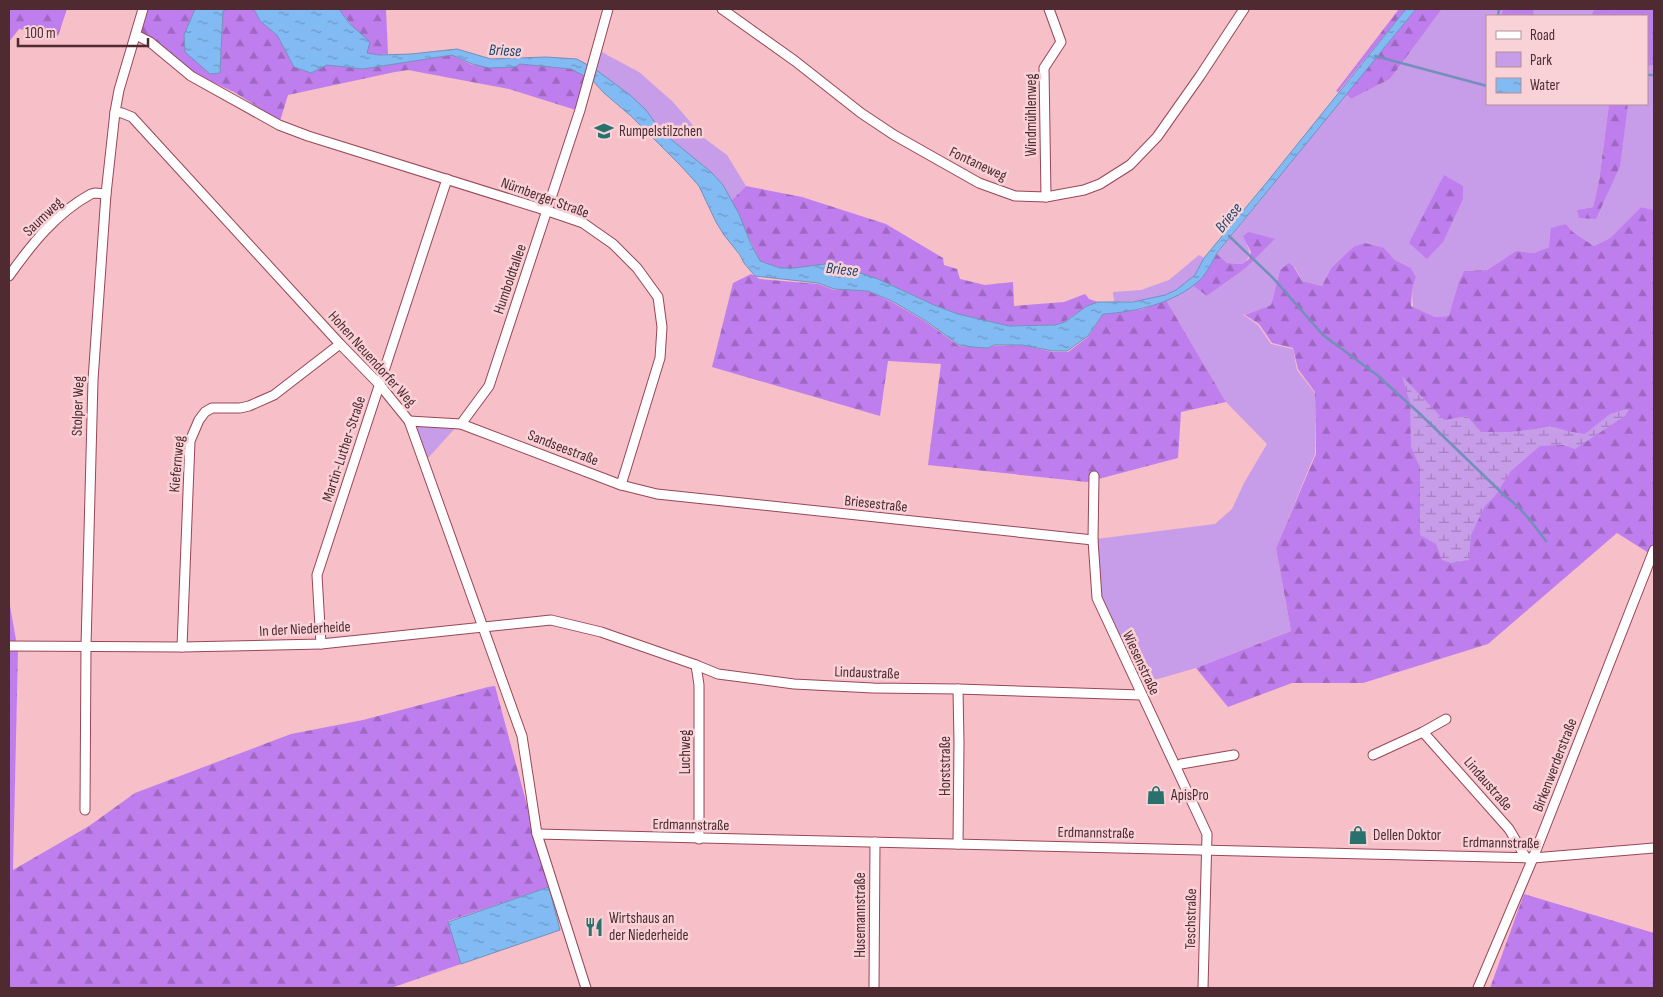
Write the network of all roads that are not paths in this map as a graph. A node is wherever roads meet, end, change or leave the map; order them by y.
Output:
1 (143, 9) edge
2 (608, 9) edge
3 (1049, 9) edge
4 (1244, 9) edge
5 (726, 10) edge
6 (136, 35) junction
7 (115, 112) junction
8 (446, 179) junction
9 (106, 194) junction
10 (1046, 197) junction
11 (548, 211) junction
12 (9, 276) edge
13 (340, 344) junction
14 (379, 384) junction
15 (409, 421) junction
16 (461, 424) junction
17 (1094, 476) dead end
18 (622, 485) junction
19 (657, 494) joint
20 (1093, 540) junction
21 (1654, 550) edge
22 (483, 628) junction
23 (601, 632) joint
24 (321, 644) junction
25 (9, 646) edge
26 (86, 646) junction
27 (182, 647) junction
28 (696, 665) junction
29 (958, 689) junction
30 (1141, 695) junction
31 (1446, 719) dead end
32 (1423, 732) junction
33 (1234, 755) dead end
34 (1373, 755) dead end
35 (1176, 767) junction
36 (85, 810) dead end
37 (537, 834) junction
38 (699, 839) junction
39 (875, 842) junction
40 (958, 844) junction
41 (1654, 848) edge
42 (1206, 850) junction
43 (1529, 858) junction
44 (586, 988) edge
45 (874, 988) edge
46 (1203, 988) edge
47 (1478, 988) edge

1 - 6 street, Stolper Weg
2 - 11 street, Humboldtallee
3 - 10 street, Windmühlenweg
4 - 10 street, Fontaneweg
5 - 10 street, Fontaneweg
6 - 7 street, Stolper Weg
6 - 8 street, Nürnberger Straße
7 - 9 street, Stolper Weg
7 - 13 street, Hohen Neuendorfer Weg
8 - 11 street, Nürnberger Straße
8 - 14 street, Martin-Luther-Straße
9 - 12 street, Saumweg
9 - 26 street, Stolper Weg
11 - 16 street, Humboldtallee
11 - 18 street, Nürnberger Straße
13 - 14 street, Hohen Neuendorfer Weg
13 - 27 street, Kiefernweg
14 - 15 street, Hohen Neuendorfer Weg
14 - 24 street, Martin-Luther-Straße
15 - 16 street
15 - 22 street, Hohen Neuendorfer Weg
16 - 18 street, Sandseestraße
17 - 20 street, Wiesenstraße
18 - 19 street, Sandseestraße
19 - 20 street, Briesestraße
20 - 30 street, Wiesenstraße
21 - 43 street, Birkenwerderstraße
22 - 23 street, In der Niederheide
22 - 24 street, In der Niederheide
22 - 37 street, Hohen Neuendorfer Weg
23 - 28 street, Lindaustraße
24 - 27 street, In der Niederheide
25 - 26 street, In der Niederheide
26 - 27 street, In der Niederheide
26 - 36 street, Stolper Weg
28 - 29 street, Lindaustraße
28 - 38 street, Luchweg
29 - 30 street, Lindaustraße
29 - 40 street, Horststraße
30 - 35 street, Wiesenstraße
31 - 32 street
32 - 34 street
32 - 43 street, Lindaustraße
33 - 35 street
35 - 42 street, Wiesenstraße
37 - 38 street, Erdmannstraße
37 - 44 street, Hohen Neuendorfer Weg
38 - 39 street, Erdmannstraße
39 - 40 street, Erdmannstraße
39 - 45 street, Husemannstraße
40 - 42 street, Erdmannstraße
41 - 43 street, Erdmannstraße
42 - 43 street, Erdmannstraße
42 - 46 street, Teschstraße
43 - 47 street, Birkenwerderstraße

